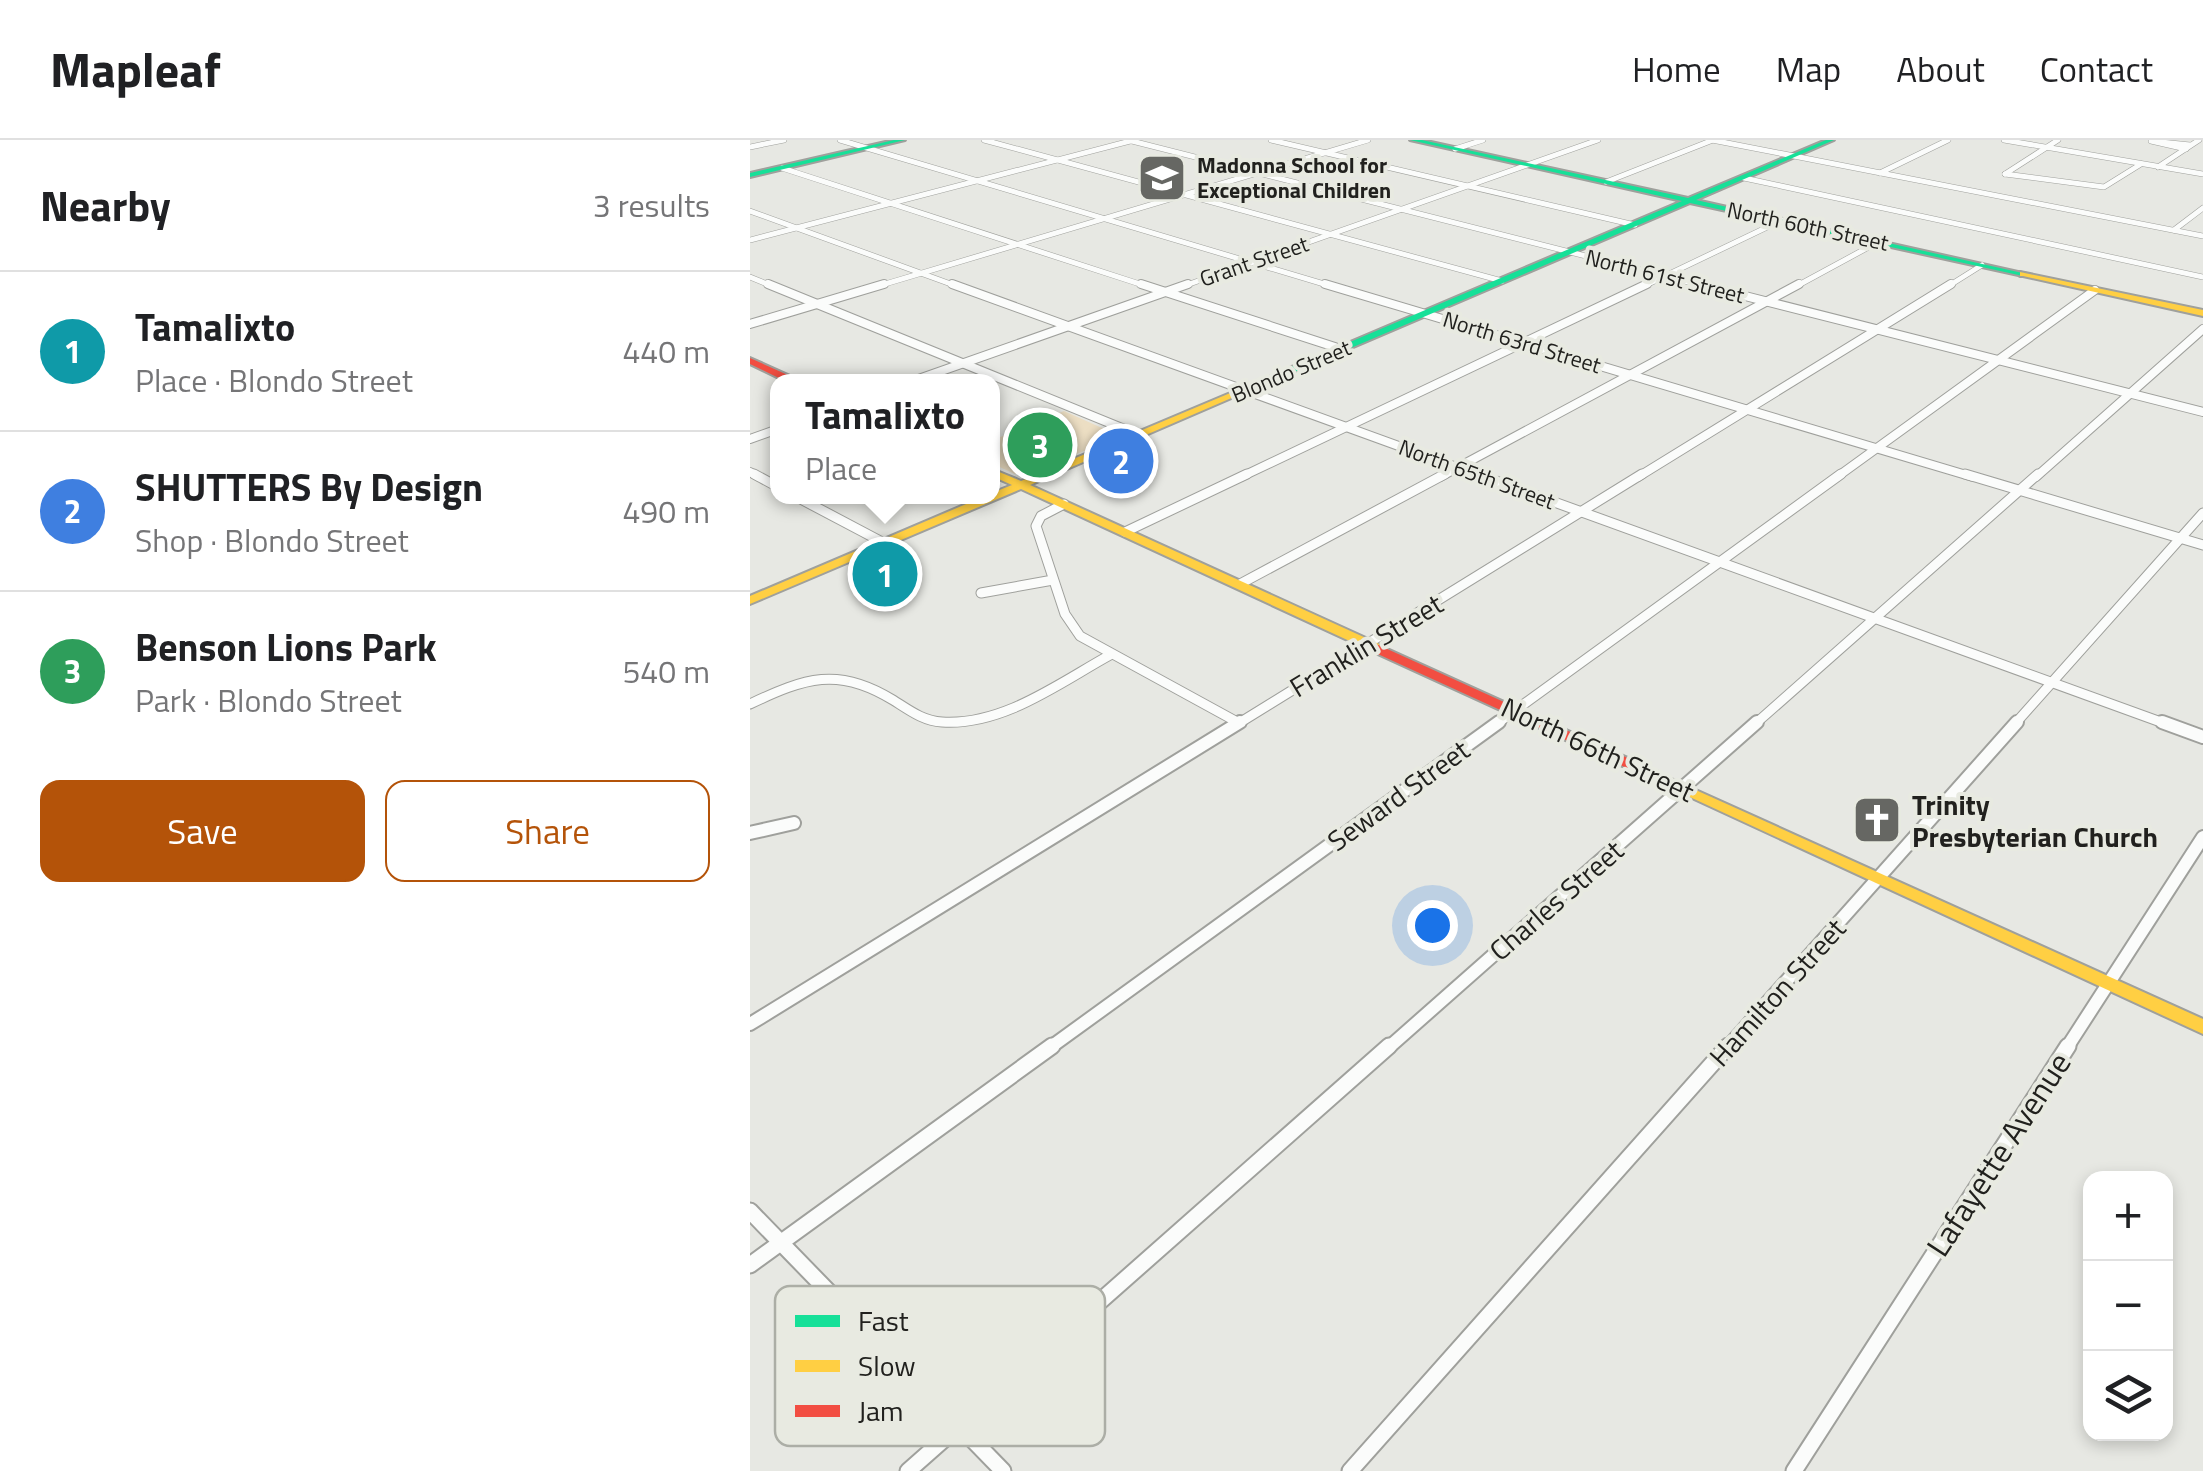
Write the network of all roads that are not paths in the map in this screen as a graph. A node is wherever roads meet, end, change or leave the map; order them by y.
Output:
1 (784, 140) edge
2 (840, 140) edge
3 (902, 140) edge
4 (984, 140) edge
5 (1131, 140) edge
6 (1271, 140) edge
7 (1368, 140) edge
8 (1413, 140) edge
9 (1484, 140) edge
10 (1598, 140) edge
11 (1713, 140) edge
12 (1831, 140) edge
13 (1948, 140) edge
14 (2004, 140) edge
15 (2058, 140) edge
16 (2199, 140) edge
17 (2188, 147) junction
18 (750, 148) edge
19 (867, 148) junction
20 (2047, 148) junction
21 (1456, 149) junction
22 (1325, 153) junction
23 (1794, 156) junction
24 (1058, 160) junction
25 (2140, 164) junction
26 (1528, 165) junction
27 (2158, 167) junction
28 (782, 168) junction
29 (1258, 173) junction
30 (1879, 173) junction
31 (2005, 174) joint
32 (2203, 174) edge
33 (750, 175) edge
34 (1744, 178) junction
35 (978, 181) junction
36 (1606, 182) junction
37 (1468, 186) junction
38 (2104, 187) joint
39 (1185, 194) junction
40 (1691, 200) junction
41 (892, 203) junction
42 (2203, 208) edge
43 (1402, 209) junction
44 (750, 211) edge
45 (1105, 218) junction
46 (1782, 220) junction
47 (1634, 225) junction
48 (797, 228) junction
49 (2174, 230) junction
50 (1330, 234) junction
51 (2203, 236) edge
52 (750, 240) edge
53 (1878, 242) junction
54 (1018, 244) junction
55 (1571, 252) junction
56 (1252, 262) junction
57 (1982, 265) junction
58 (922, 273) junction
59 (1664, 276) junction
60 (2203, 277) edge
61 (750, 278) edge
62 (1502, 281) junction
63 (2095, 290) junction
64 (1165, 292) junction
65 (1766, 302) junction
66 (816, 304) junction
67 (1426, 314) junction
68 (2203, 314) edge
69 (750, 324) edge
70 (1069, 326) junction
71 (2203, 328) edge
72 (1876, 330) junction
73 (1524, 342) junction
74 (1341, 349) junction
75 (750, 360) edge
76 (1997, 360) junction
77 (962, 363) junction
78 (779, 374) edge
79 (932, 374) edge
80 (989, 374) edge
81 (1631, 374) junction
82 (1000, 378) edge
83 (1246, 390) junction
84 (2130, 394) junction
85 (1748, 410) junction
86 (2203, 412) edge
87 (1347, 426) junction
88 (1139, 435) junction
89 (1877, 448) junction
90 (1458, 467) junction
91 (1000, 476) edge
92 (1021, 485) junction
93 (2020, 491) junction
94 (1000, 494) edge
95 (811, 504) edge
96 (977, 504) edge
97 (1064, 504) junction
98 (1582, 512) junction
99 (2203, 513) edge
100 (1125, 532) junction
101 (2180, 539) junction
102 (884, 544) junction
103 (2203, 546) edge
104 (1721, 562) junction
105 (1053, 580) junction
106 (1240, 584) junction
107 (982, 593) dead end
108 (750, 600) edge
109 (1876, 619) junction
110 (1369, 644) junction
111 (1110, 655) junction
112 (2053, 683) junction
113 (750, 704) edge
114 (1515, 711) junction
115 (1238, 723) junction
116 (2203, 738) edge
117 (1684, 788) junction
118 (794, 824) dead end
119 (750, 833) edge
120 (2203, 837) edge
121 (1879, 878) junction
122 (2108, 984) junction
123 (750, 1024) edge
124 (2203, 1027) edge
125 (750, 1210) edge
126 (781, 1242) junction
127 (750, 1264) edge
128 (824, 1286) edge
129 (1105, 1298) edge
130 (936, 1446) edge
131 (979, 1446) edge
132 (908, 1471) edge
133 (1003, 1471) edge
134 (1350, 1471) edge
135 (1794, 1471) edge

1 - 18 street
2 - 19 street, North 63rd Street
3 - 19 street
4 - 24 street
5 - 24 street
5 - 29 street, North 61st Street
6 - 22 street
7 - 22 street
8 - 21 street, North 60th Street
9 - 21 street
10 - 26 street, Grant Street
11 - 23 street
11 - 36 street
12 - 23 street, Blondo Street
13 - 30 street
14 - 20 street
15 - 20 street
16 - 17 street
17 - 17 street
17 - 27 street
19 - 28 street
19 - 35 street, North 63rd Street
20 - 25 street
20 - 31 street
21 - 26 street, North 60th Street
22 - 29 street
22 - 37 street
23 - 30 street
23 - 34 street, Blondo Street
24 - 35 street
24 - 39 street
25 - 27 street
25 - 38 street
26 - 36 street, North 60th Street
26 - 37 street, Grant Street
27 - 32 street
28 - 33 street
28 - 41 street
29 - 39 street
29 - 43 street, North 61st Street
30 - 49 street
31 - 38 street
34 - 40 street, Blondo Street
34 - 60 street
35 - 41 street
35 - 45 street, North 63rd Street
36 - 40 street, North 60th Street
37 - 43 street, Grant Street
37 - 47 street
39 - 45 street
39 - 50 street
40 - 46 street, North 60th Street
40 - 47 street, Blondo Street
41 - 48 street
41 - 54 street
42 - 49 street
43 - 50 street, Grant Street
43 - 55 street, North 61st Street
44 - 48 street, North 65th Street
45 - 54 street
45 - 56 street, North 63rd Street
46 - 53 street, North 60th Street
46 - 59 street
47 - 55 street, Blondo Street
48 - 52 street
48 - 58 street, North 65th Street
49 - 51 street
50 - 56 street, Grant Street
50 - 62 street
53 - 57 street, North 60th Street
53 - 65 street
54 - 58 street
54 - 64 street
55 - 59 street, North 61st Street
55 - 62 street, Blondo Street
56 - 64 street, Grant Street
56 - 67 street, North 63rd Street
57 - 63 street, North 60th Street
57 - 72 street, Franklin Street
58 - 66 street
58 - 70 street, North 65th Street
59 - 65 street, North 61st Street
59 - 73 street
61 - 66 street
62 - 67 street, Blondo Street
63 - 68 street, North 60th Street
63 - 76 street, Seward Street
64 - 70 street, Grant Street
64 - 74 street
65 - 72 street, North 61st Street
65 - 81 street
66 - 69 street
66 - 77 street
67 - 73 street, North 63rd Street
67 - 74 street, Blondo Street
70 - 77 street, Grant Street
70 - 83 street, North 65th Street
71 - 84 street, Charles Street
72 - 76 street, North 61st Street
72 - 85 street, Franklin Street
73 - 81 street, North 63rd Street
73 - 87 street
74 - 83 street, Blondo Street
75 - 78 street
76 - 84 street, North 61st Street
76 - 89 street, Seward Street
77 - 79 street, Grant Street
77 - 80 street
81 - 85 street, North 63rd Street
81 - 90 street
82 - 88 street
83 - 87 street, North 65th Street
83 - 88 street, Blondo Street
84 - 86 street, North 61st Street
84 - 93 street, Charles Street
85 - 89 street, North 63rd Street
85 - 98 street, Franklin Street
87 - 90 street, North 65th Street
87 - 100 street
88 - 92 street, Blondo Street
89 - 93 street, North 63rd Street
89 - 104 street, Seward Street
90 - 98 street, North 65th Street
90 - 106 street
91 - 92 street, North 66th Street
92 - 94 street, Blondo Street
92 - 97 street, North 66th Street
93 - 101 street, North 63rd Street
93 - 109 street, Charles Street
95 - 102 street
96 - 102 street, Blondo Street
97 - 100 street, North 66th Street
97 - 105 street
98 - 104 street, North 65th Street
98 - 110 street, Franklin Street
99 - 101 street, Hamilton Street
100 - 106 street, North 66th Street
101 - 103 street, North 63rd Street
101 - 112 street, Hamilton Street
102 - 108 street, Blondo Street
104 - 109 street, North 65th Street
104 - 114 street, Seward Street
105 - 107 street
105 - 111 street
106 - 110 street, North 66th Street
109 - 112 street, North 65th Street
109 - 117 street, Charles Street
110 - 114 street, North 66th Street
110 - 115 street, Franklin Street
111 - 113 street
111 - 115 street
112 - 116 street, North 65th Street
112 - 121 street, Hamilton Street
114 - 117 street, North 66th Street
114 - 126 street, Seward Street
115 - 123 street, Franklin Street
117 - 121 street, North 66th Street
117 - 129 street, Charles Street
118 - 119 street
120 - 122 street, Lafayette Avenue
121 - 122 street, North 66th Street
121 - 134 street, Hamilton Street
122 - 124 street, North 66th Street
122 - 135 street, Lafayette Avenue
125 - 126 street
126 - 127 street, Seward Street
126 - 128 street
130 - 132 street, Charles Street
131 - 133 street

